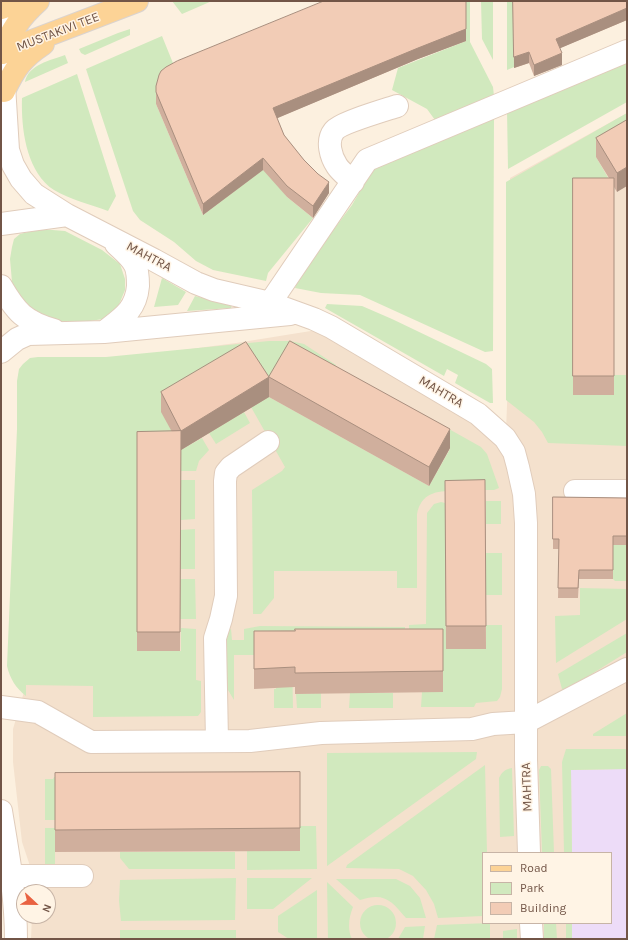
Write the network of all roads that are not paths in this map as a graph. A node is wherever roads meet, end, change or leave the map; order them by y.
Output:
1 (38, 1) edge
2 (137, 1) edge
3 (6, 6) edge
4 (65, 29) junction
5 (627, 51) edge
6 (1, 53) edge
7 (4, 91) junction
8 (397, 106) dead end
9 (353, 182) junction
10 (66, 215) junction
11 (1, 224) edge
12 (111, 238) junction
13 (1, 286) edge
14 (270, 303) junction
15 (299, 314) junction
16 (63, 332) junction
17 (104, 332) junction
18 (1, 352) edge
19 (268, 442) dead end
20 (575, 491) dead end
21 (627, 491) edge
22 (627, 669) edge
23 (1, 707) edge
24 (526, 722) junction
25 (217, 741) junction
26 (1, 811) edge
27 (529, 852) edge
28 (11, 876) junction
29 (82, 876) dead end
30 (531, 924) edge
31 (16, 939) edge
32 (532, 939) edge

1 - 6 main road
2 - 4 main road, MUSTAKIVI TEE
3 - 6 street, MAHTRA
4 - 6 main road, MUSTAKIVI TEE
4 - 7 main road
5 - 9 street
6 - 7 street, MAHTRA
7 - 10 street, MAHTRA
8 - 9 street
9 - 14 street
10 - 11 street
10 - 12 street, MAHTRA
12 - 14 street, MAHTRA
12 - 17 street
13 - 16 street
14 - 15 street, MAHTRA
15 - 17 street
15 - 24 street, MAHTRA
16 - 17 street
16 - 18 street
19 - 25 street
20 - 21 street
22 - 24 street
23 - 25 street
24 - 25 street
24 - 27 street, MAHTRA
26 - 28 street
28 - 29 street
28 - 31 street
30 - 32 street

